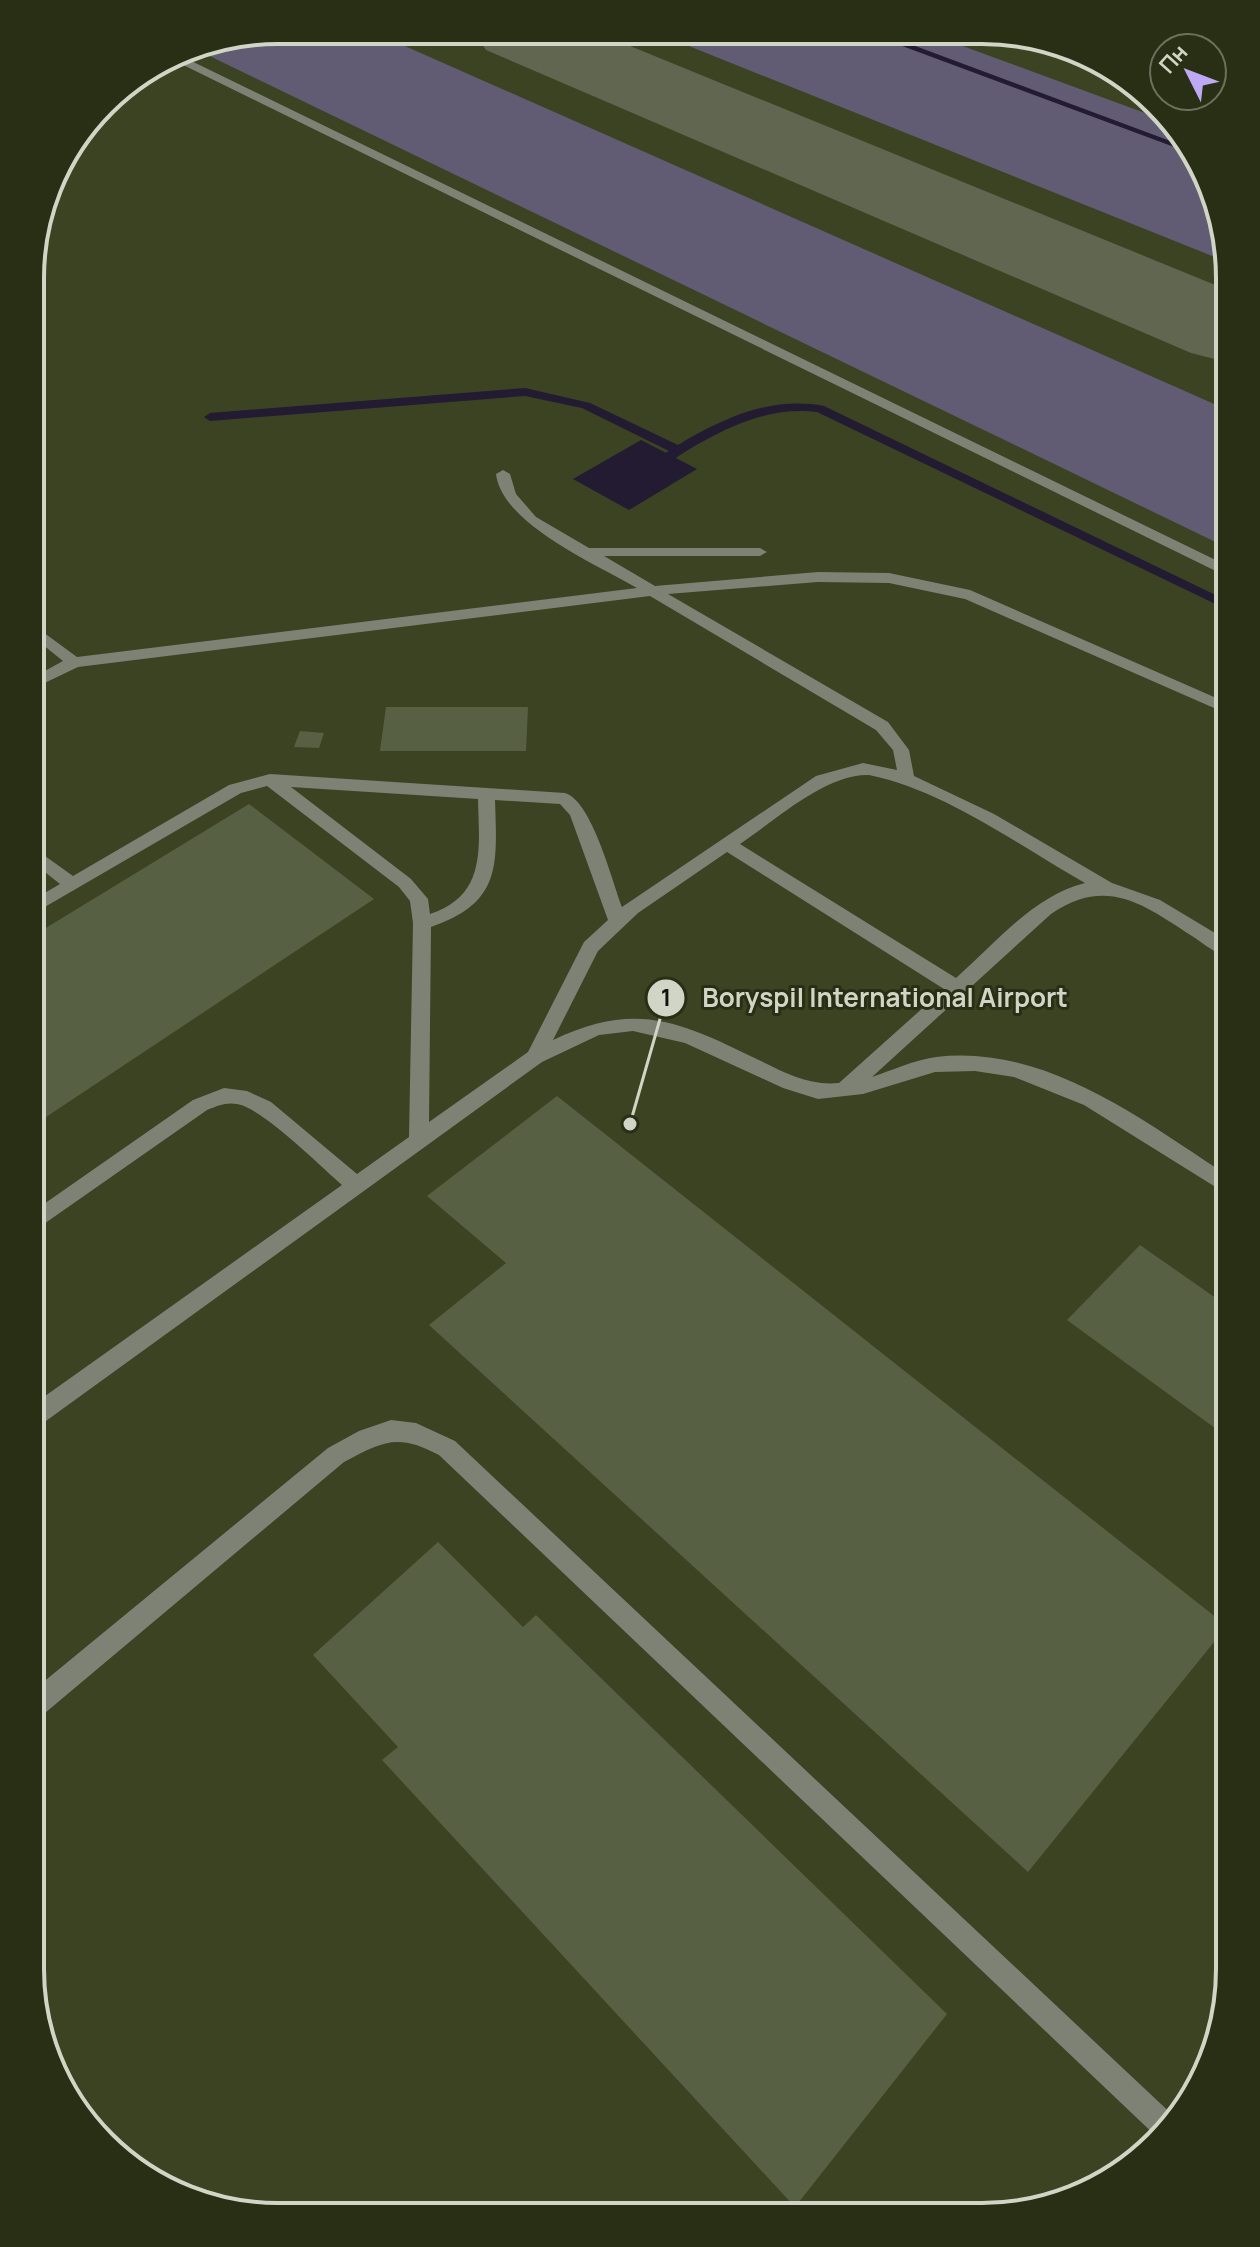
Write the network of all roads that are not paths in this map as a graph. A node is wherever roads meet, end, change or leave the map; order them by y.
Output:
1 (187, 63) edge
2 (503, 474) dead end
3 (583, 552) junction
4 (760, 552) dead end
5 (1216, 566) edge
6 (654, 591) junction
7 (44, 638) edge
8 (74, 662) junction
9 (44, 678) edge
10 (1216, 704) edge
11 (270, 780) junction
12 (905, 781) junction
13 (486, 793) junction
14 (727, 844) junction
15 (44, 862) edge
16 (73, 885) junction
17 (1105, 887) junction
18 (44, 902) edge
19 (618, 921) junction
20 (422, 923) junction
21 (1216, 943) edge
22 (958, 988) junction
23 (535, 1057) junction
24 (843, 1091) junction
25 (419, 1140) junction
26 (1215, 1179) edge
27 (356, 1185) junction
28 (44, 1215) edge
29 (44, 1410) edge
30 (44, 1697) edge
31 (1160, 2120) edge

1 - 5 lane
2 - 3 lane
3 - 4 lane
3 - 6 lane
6 - 8 lane
6 - 10 lane
6 - 12 lane
7 - 8 lane
8 - 9 lane
11 - 13 lane
11 - 16 lane
11 - 20 lane
12 - 14 lane
12 - 17 lane
13 - 19 lane
13 - 20 lane
14 - 19 lane
14 - 22 lane
15 - 16 lane
16 - 18 lane
17 - 21 lane
17 - 22 lane
19 - 23 lane
20 - 25 lane
22 - 24 lane
23 - 24 lane
23 - 25 lane
24 - 26 lane
25 - 27 lane
27 - 28 lane
27 - 29 lane
30 - 31 lane

